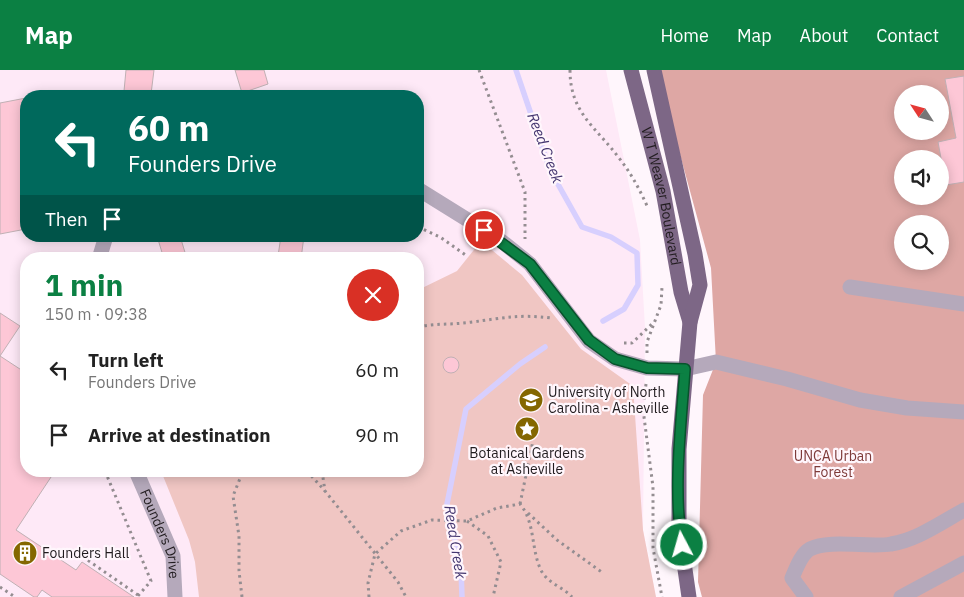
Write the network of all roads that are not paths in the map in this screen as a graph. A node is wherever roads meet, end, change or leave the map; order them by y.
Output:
1 (631, 70) edge
2 (654, 70) edge
3 (424, 193) edge
4 (850, 287) dead end
5 (964, 304) edge
6 (690, 322) junction
7 (685, 369) junction
8 (964, 412) edge
9 (139, 477) edge
10 (964, 510) edge
11 (964, 563) edge
12 (175, 597) edge
13 (689, 597) edge
14 (806, 597) edge
15 (901, 597) edge

1 - 6 main road, W T Weaver Boulevard
2 - 6 main road, W T Weaver Boulevard
3 - 7 street
4 - 5 street
6 - 7 main road, W T Weaver Boulevard
7 - 8 street
7 - 13 main road, W T Weaver Boulevard
9 - 12 street, Founders Drive
10 - 14 street
11 - 15 street

